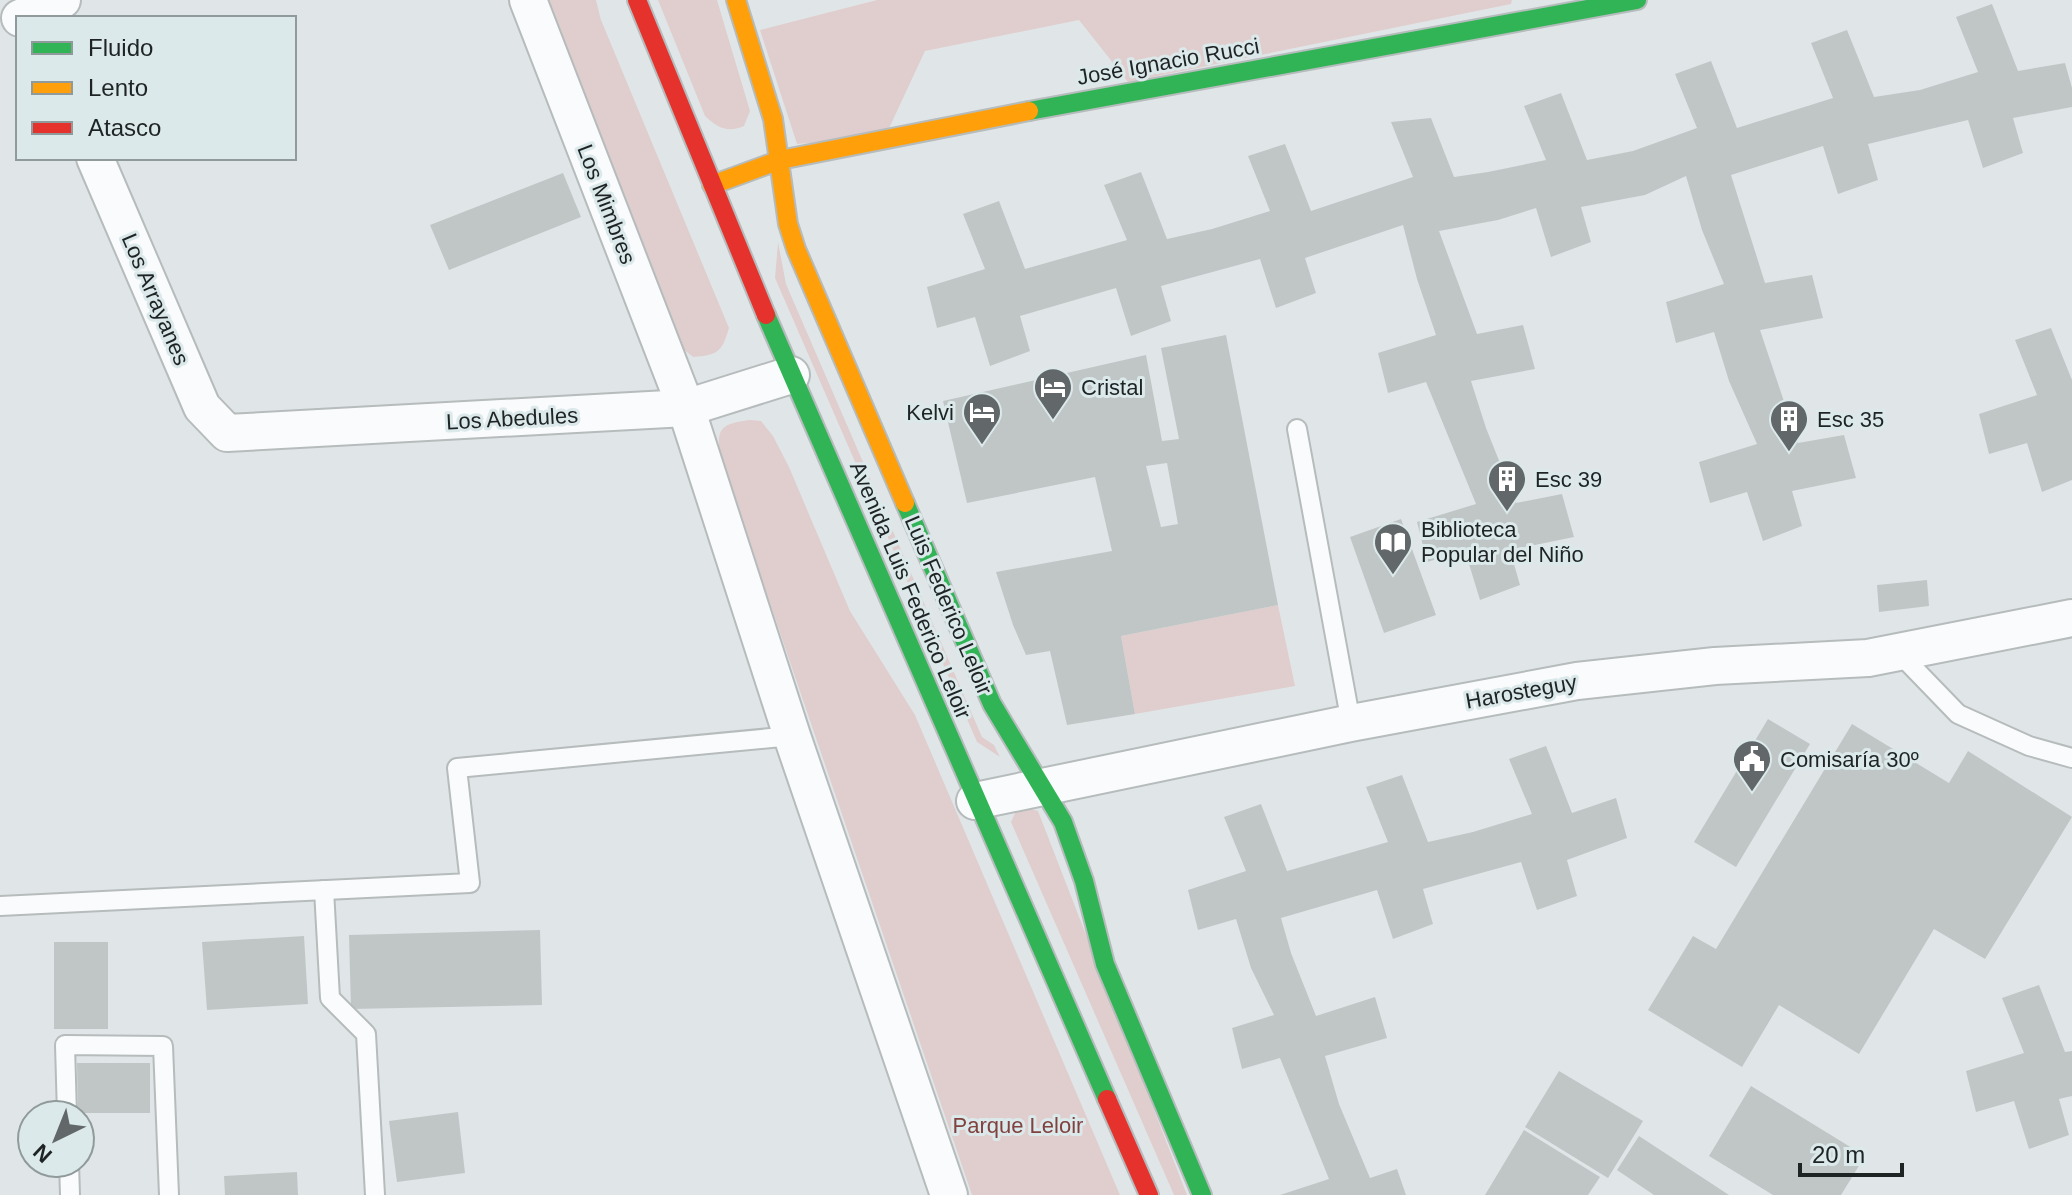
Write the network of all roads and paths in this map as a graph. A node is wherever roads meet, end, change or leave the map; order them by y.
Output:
1 (528, 0) edge
2 (637, 0) edge
3 (736, 0) edge
4 (1637, 0) edge
5 (1542, 9) edge
6 (96, 160) edge
7 (780, 160) junction
8 (712, 185) junction
9 (791, 375) junction
10 (686, 408) junction
11 (1297, 429) dead end
12 (227, 433) joint
13 (2072, 618) edge
14 (1900, 654) junction
15 (1351, 723) junction
16 (792, 736) junction
17 (2072, 758) edge
18 (1041, 787) junction
19 (975, 801) junction
20 (324, 890) junction
21 (0, 906) edge
22 (67, 1099) edge
23 (169, 1195) edge
24 (375, 1195) edge
25 (949, 1195) edge
26 (1149, 1195) edge
27 (1202, 1195) edge

1 - 10 street, Los Mimbres
2 - 8 street, Avenida Luis Federico Leloir
3 - 7 street, Luis Federico Leloir
4 - 5 street, José Ignacio Rucci
5 - 7 street, José Ignacio Rucci
6 - 12 street, Los Arrayanes
7 - 8 street, José Ignacio Rucci
7 - 18 street, Luis Federico Leloir
8 - 9 street, Avenida Luis Federico Leloir
9 - 10 street, Los Abedules
9 - 19 street, Avenida Luis Federico Leloir
10 - 12 street, Los Abedules
10 - 16 street
11 - 15 lane
13 - 14 street, Harosteguy
14 - 15 street, Harosteguy
14 - 17 lane
15 - 18 street, Harosteguy
16 - 20 lane
16 - 25 street
18 - 19 street, Harosteguy
18 - 27 street, Luis Federico Leloir
19 - 26 street, Avenida Luis Federico Leloir
20 - 21 lane
20 - 24 lane
22 - 23 lane

